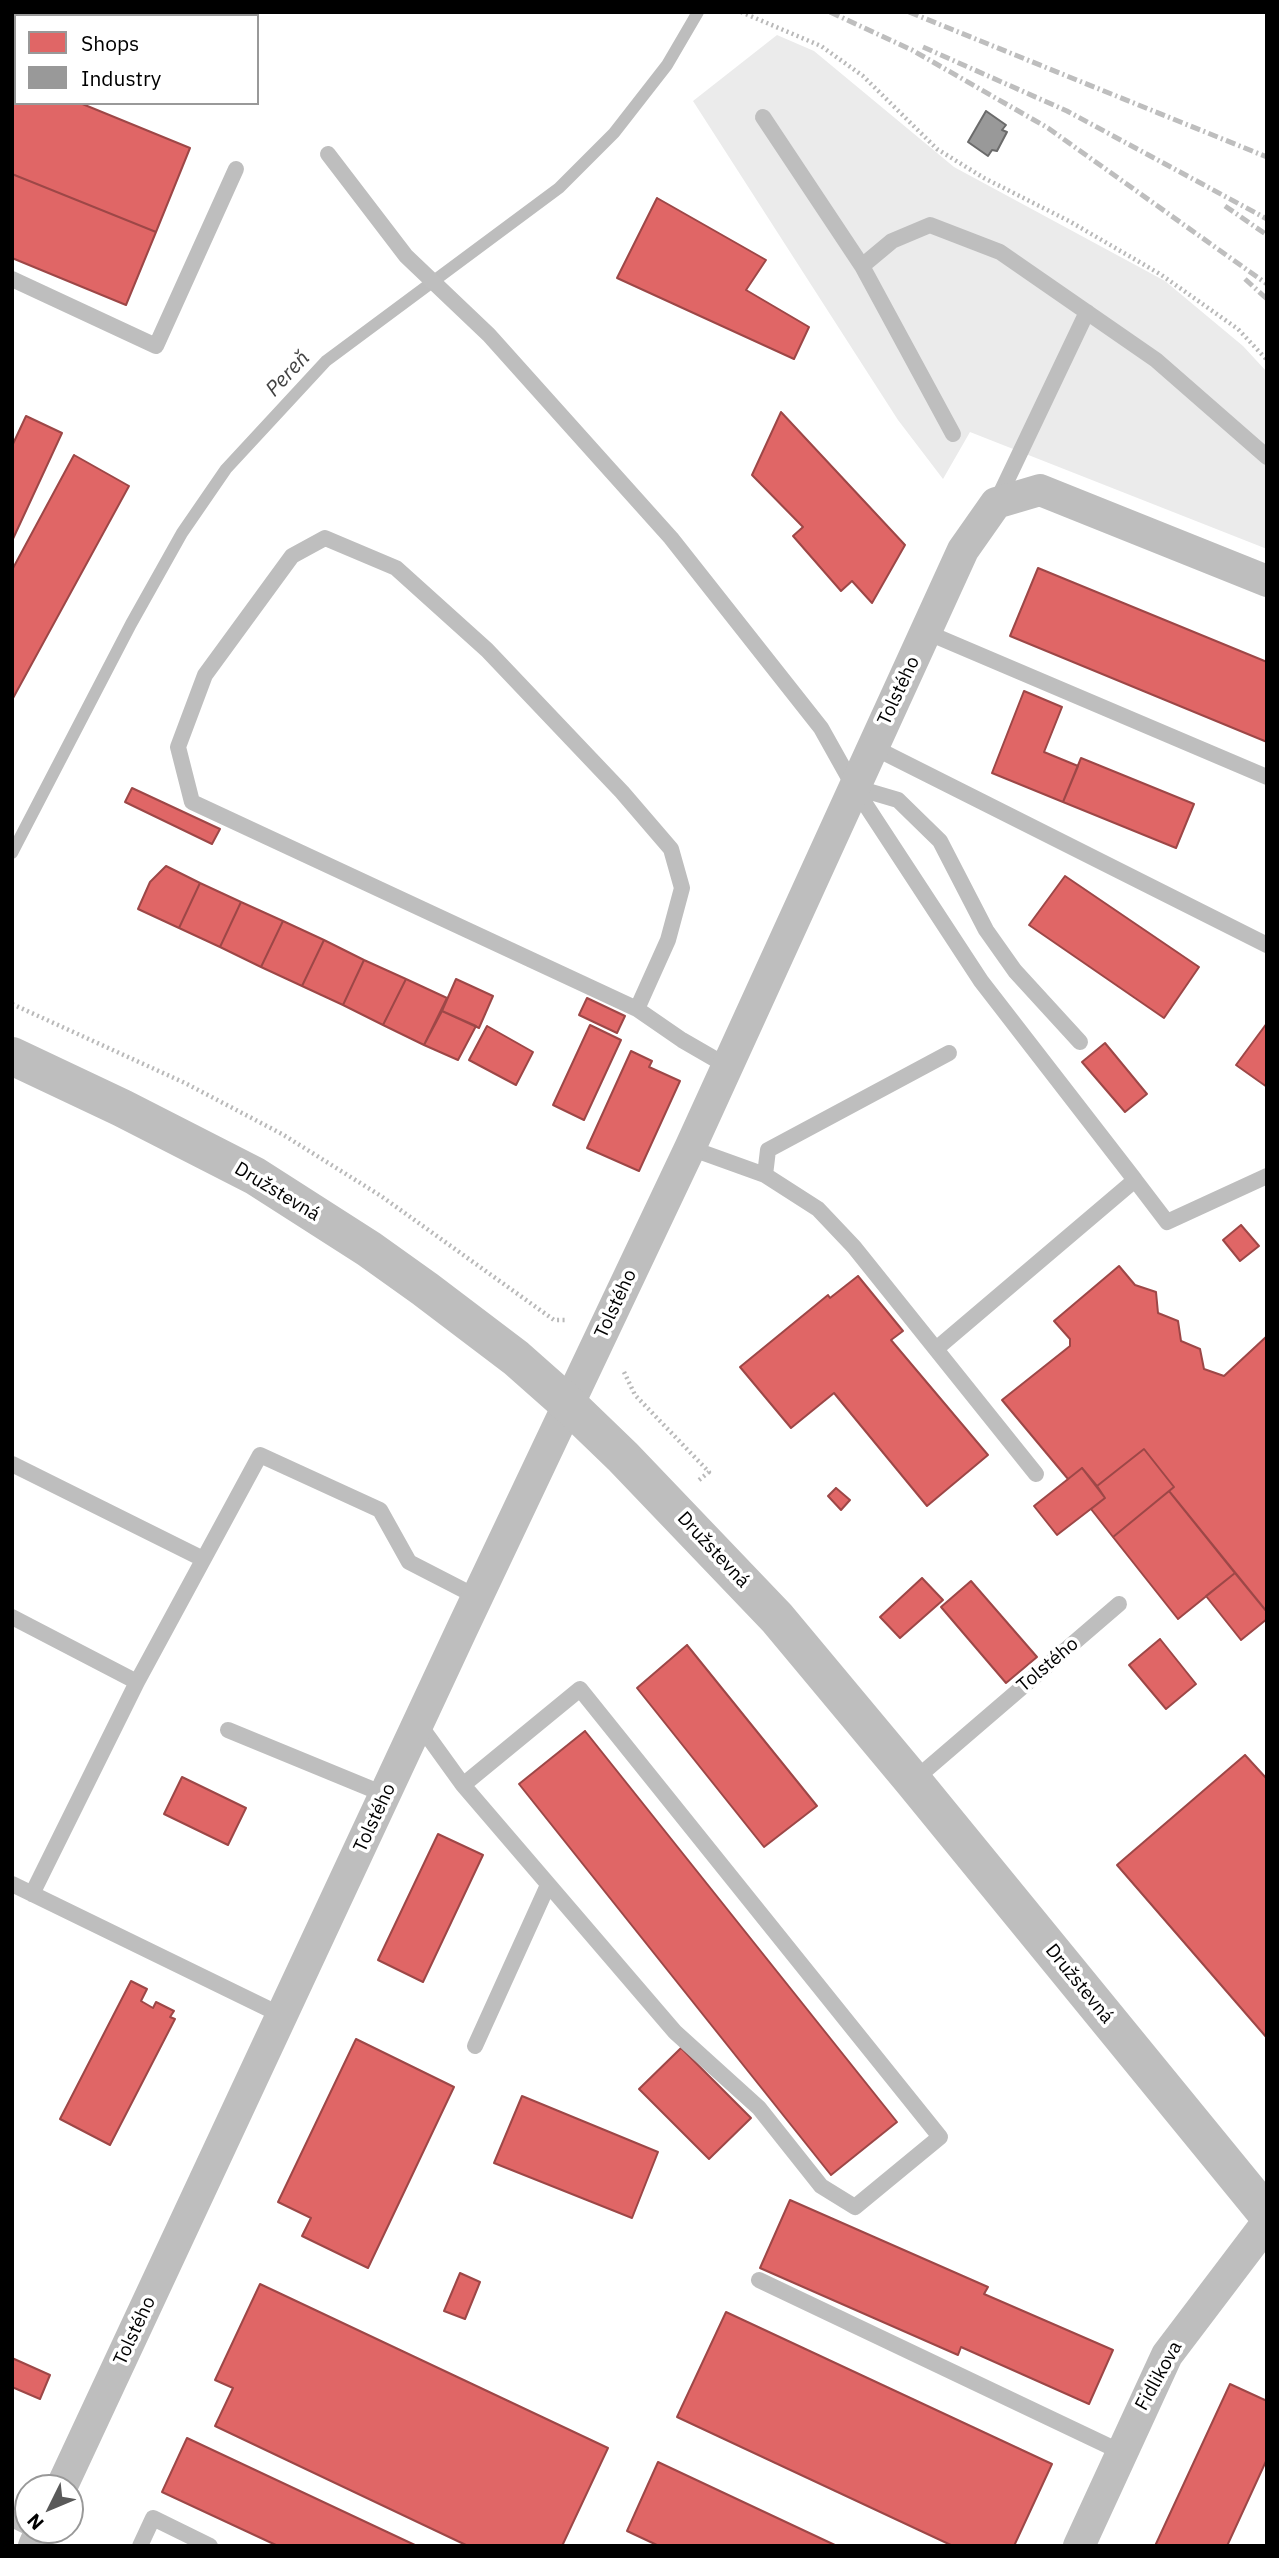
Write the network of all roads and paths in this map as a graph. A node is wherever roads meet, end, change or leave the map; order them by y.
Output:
1 (741, 12) edge
2 (763, 117) dead end
3 (328, 154) dead end
4 (236, 169) dead end
5 (862, 267) junction
6 (12, 279) edge
7 (1087, 312) junction
8 (1267, 360) edge
9 (953, 434) dead end
10 (1267, 457) edge
11 (996, 503) junction
12 (1267, 582) edge
13 (926, 632) junction
14 (873, 747) junction
15 (1267, 777) edge
16 (855, 787) junction
17 (1267, 945) edge
18 (637, 1009) junction
19 (1080, 1042) dead end
20 (949, 1054) dead end
21 (12, 1056) edge
22 (727, 1066) junction
23 (690, 1148) junction
24 (765, 1175) junction
25 (1267, 1176) edge
26 (1135, 1180) junction
27 (936, 1349) junction
28 (568, 1404) junction
29 (12, 1464) edge
30 (1036, 1474) dead end
31 (203, 1559) junction
32 (477, 1597) junction
33 (1119, 1604) dead end
34 (12, 1617) edge
35 (137, 1682) junction
36 (419, 1724) junction
37 (228, 1730) dead end
38 (913, 1781) junction
39 (463, 1785) junction
40 (386, 1795) junction
41 (12, 1884) edge
42 (548, 1885) junction
43 (32, 1894) junction
44 (283, 2016) junction
45 (475, 2046) dead end
46 (1267, 2214) edge
47 (1267, 2223) edge
48 (759, 2280) dead end
49 (1121, 2452) junction
50 (68, 2474) edge
51 (140, 2546) edge
52 (210, 2546) edge
53 (1079, 2546) edge

1 - 8 path
2 - 5 lane
3 - 16 lane
4 - 6 lane
5 - 7 lane
5 - 9 lane
7 - 10 lane
7 - 11 lane
11 - 12 street
11 - 13 street, Tolstého
13 - 14 street, Tolstého
13 - 15 lane
14 - 16 street, Tolstého
14 - 17 lane
16 - 19 lane
16 - 22 street, Tolstého
16 - 26 lane
18 - 18 lane
18 - 22 lane
20 - 24 lane
21 - 28 main road, Družstevná
22 - 23 street, Tolstého
23 - 24 lane
23 - 28 street, Tolstého
24 - 27 lane
25 - 26 lane
26 - 27 lane
27 - 30 lane
28 - 32 street, Tolstého
28 - 38 main road, Družstevná
29 - 31 lane
31 - 32 lane
31 - 35 lane
32 - 36 street, Tolstého
33 - 38 lane, Tolstého
34 - 35 lane
35 - 43 lane
36 - 39 lane
36 - 40 street, Tolstého
37 - 40 lane
38 - 46 main road, Družstevná
39 - 42 lane
39 - 42 lane
40 - 44 street, Tolstého
41 - 43 lane
42 - 45 lane
43 - 44 lane
44 - 50 street, Tolstého
47 - 49 street, Fidlikova
48 - 49 lane
49 - 53 street, Fidlikova
51 - 52 lane

